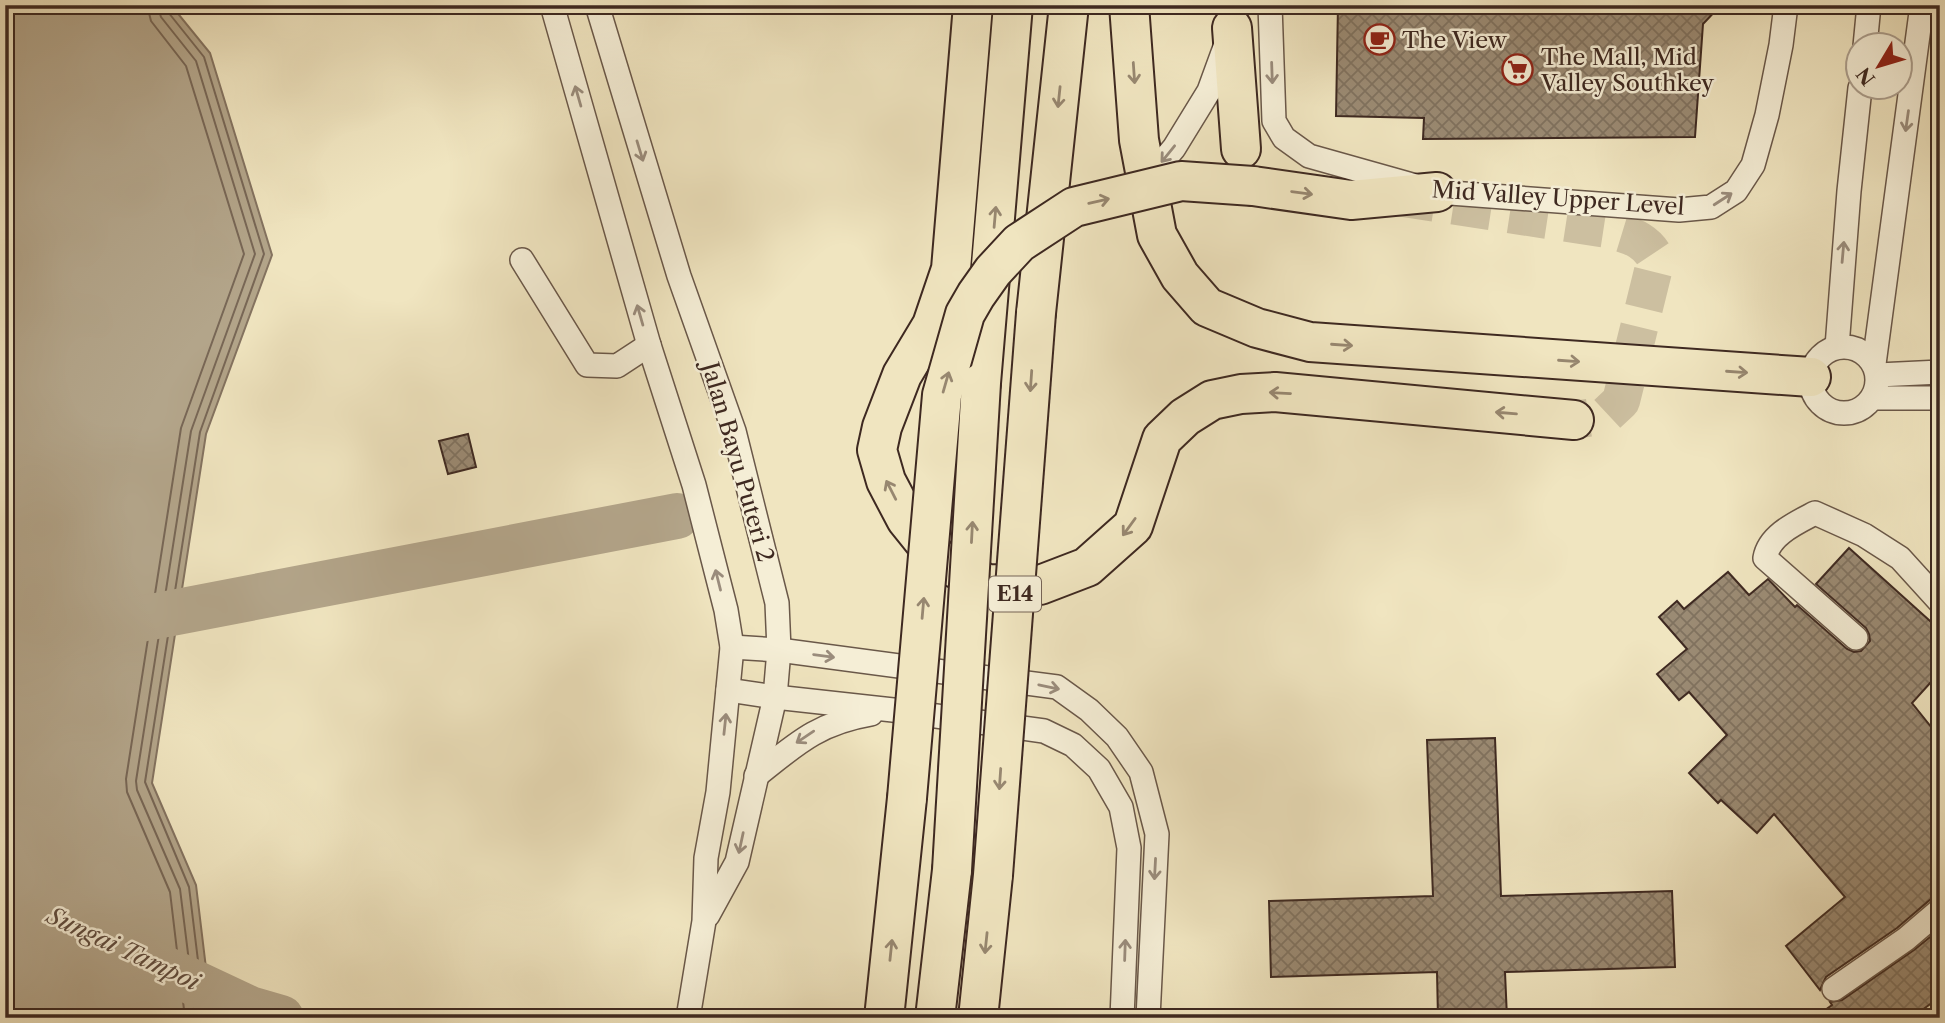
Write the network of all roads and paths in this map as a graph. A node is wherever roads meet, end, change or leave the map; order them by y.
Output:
1 (552, 5) edge
2 (597, 5) edge
3 (973, 5) edge
4 (1013, 5) edge
5 (1069, 5) edge
6 (1129, 5) edge
7 (1270, 5) edge
8 (1786, 5) edge
9 (1869, 5) edge
10 (1922, 5) edge
11 (1232, 17) edge
12 (1866, 32) edge
13 (1859, 102) edge
14 (1241, 149) dead end
15 (1147, 180) junction
16 (1437, 192) junction
17 (522, 260) dead end
18 (1838, 320) junction
19 (1877, 337) junction
20 (649, 345) junction
21 (1837, 347) junction
22 (1940, 372) edge
23 (1906, 373) junction
24 (1798, 376) junction
25 (1875, 379) junction
26 (1940, 398) edge
27 (1574, 420) tunnel mouth
28 (1940, 601) edge
29 (1856, 638) dead end
30 (732, 647) junction
31 (779, 650) junction
32 (728, 690) junction
33 (775, 697) junction
34 (892, 709) junction
35 (756, 776) junction
36 (1940, 910) edge
37 (704, 921) junction
38 (1834, 989) dead end
39 (688, 1018) edge
40 (884, 1018) edge
41 (935, 1018) edge
42 (978, 1018) edge
43 (1122, 1018) edge
44 (1148, 1018) edge

20 -> 1 street, Jalan Bayu Puteri 2
2 -> 31 street, Jalan Bayu Puteri 2
27 -> 3 highway
41 -> 4 highway, E14, bridge
5 -> 42 highway, E14, bridge
6 -> 15 highway
7 -> 16 street, Mid Valley Upper Level
16 -> 8 street, Mid Valley Upper Level
9 - 12 street
10 -> 19 street
11 - 14 highway
11 -> 15 street
18 -> 13 street
15 -> 24 highway
40 -> 16 highway, bridge
17 - 20 street
18 - 21 street
18 - 24 street
19 - 23 street
19 - 25 street
30 -> 20 street, Jalan Bayu Puteri 2
21 - 24 street
21 - 25 street
22 - 23 street
23 - 25 street
24 - 25 street
25 - 26 street
28 - 29 street
30 - 31 street
30 - 32 street, Jalan Bayu Puteri 2
31 - 33 street, Jalan Bayu Puteri 2
31 -> 44 street
32 - 33 street
37 -> 32 street, Jalan Bayu Puteri 2
33 - 34 street
33 - 35 street, Jalan Bayu Puteri 2
34 -> 35 street
43 -> 34 street
35 -> 37 street, Jalan Bayu Puteri 2
36 - 38 street
37 - 39 street, Jalan Bayu Puteri 2

